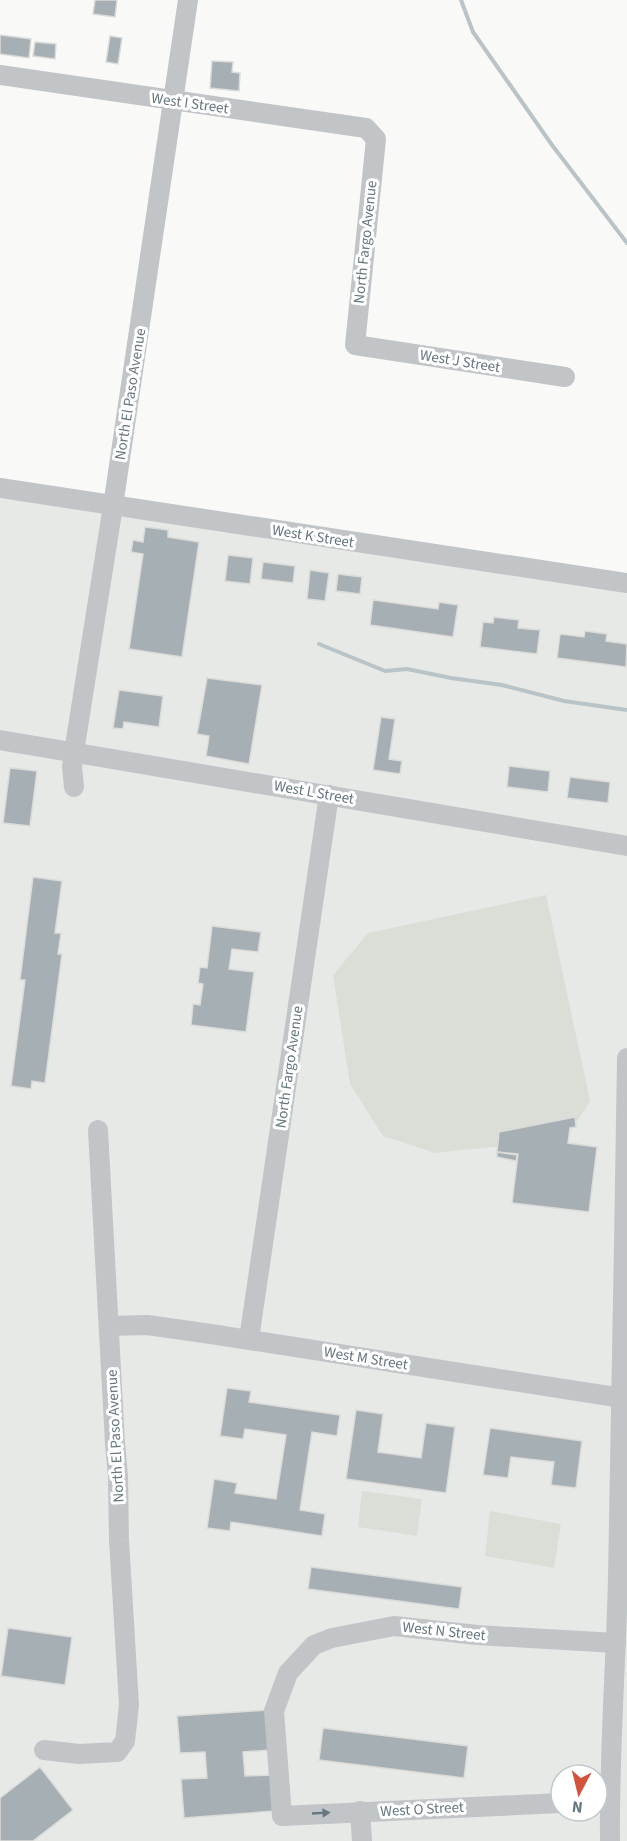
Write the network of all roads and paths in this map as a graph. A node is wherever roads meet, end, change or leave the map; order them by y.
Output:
1 (188, 0) edge
2 (0, 75) edge
3 (174, 100) junction
4 (376, 139) joint
5 (355, 345) joint
6 (565, 377) dead end
7 (0, 488) edge
8 (113, 506) junction
9 (627, 583) edge
10 (0, 740) edge
11 (74, 752) junction
12 (74, 787) dead end
13 (329, 795) junction
14 (627, 846) edge
15 (627, 1058) edge
16 (98, 1130) dead end
17 (109, 1326) junction
18 (249, 1340) junction
19 (622, 1398) junction
20 (616, 1643) junction
21 (44, 1750) dead end
22 (606, 1763) edge
23 (549, 1804) edge
24 (360, 1812) junction
25 (282, 1815) joint
26 (607, 1823) edge
27 (362, 1841) edge
28 (610, 1841) edge

1 - 3 street, North El Paso Avenue
2 - 3 street, West I Street
3 - 4 street, West I Street
3 - 8 street, North El Paso Avenue
4 - 5 street, North Fargo Avenue
5 - 6 street, West J Street
7 - 8 street, West K Street
8 - 9 street, West K Street
8 - 11 street, North El Paso Avenue
10 - 11 street, West L Street
11 - 12 street, North El Paso Avenue
11 - 13 street, West L Street
13 - 14 street, West L Street
13 - 18 street, North Fargo Avenue
15 - 19 street
16 - 17 street, North El Paso Avenue
17 - 18 street, West M Street
17 - 21 street, North El Paso Avenue
18 - 19 street, West M Street
19 - 20 street
20 - 22 street
20 - 25 street, West N Street
23 - 24 street, West O Street
25 -> 24 street, West O Street
24 - 27 street
26 - 28 street

